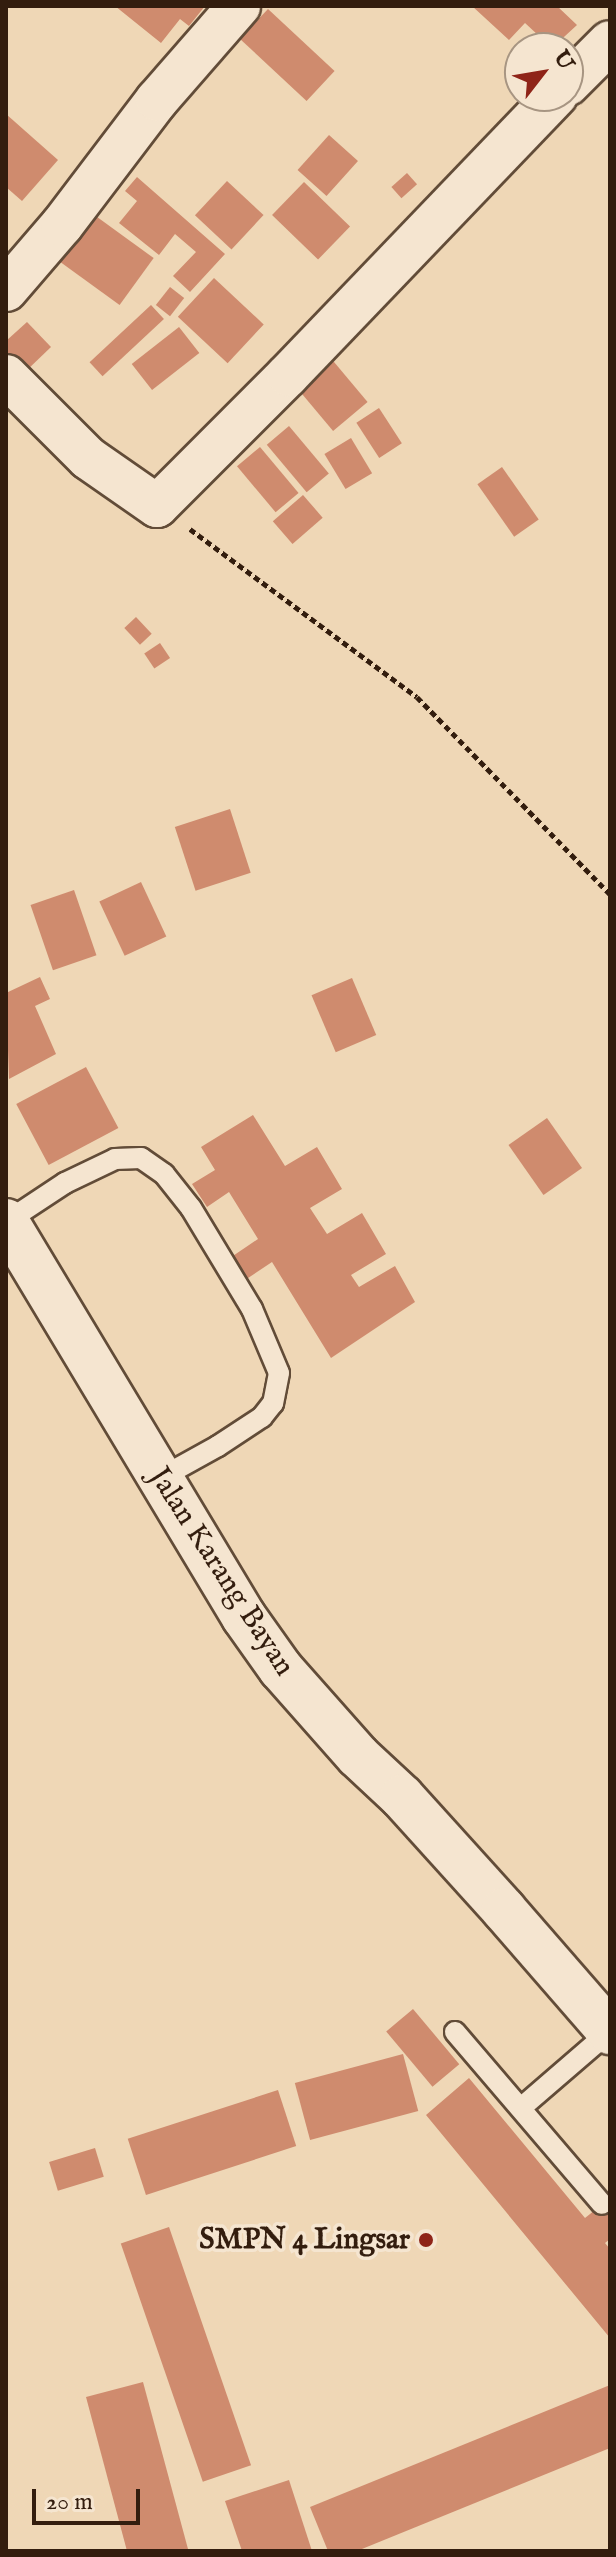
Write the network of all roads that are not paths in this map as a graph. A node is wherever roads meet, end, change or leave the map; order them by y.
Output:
1 (239, 6) edge
2 (610, 42) edge
3 (584, 68) edge
4 (541, 112) edge
5 (6, 290) edge
6 (6, 376) edge
7 (6, 1221) edge
8 (160, 1478) junction
9 (455, 2032) dead end
10 (610, 2032) edge
11 (522, 2107) junction
12 (602, 2204) dead end

1 - 5 street
2 - 3 street
4 - 6 street
7 - 8 street, Jalan Karang Bayan
7 - 8 lane
8 - 10 street, Jalan Karang Bayan
9 - 11 lane
10 - 11 lane
11 - 12 lane

